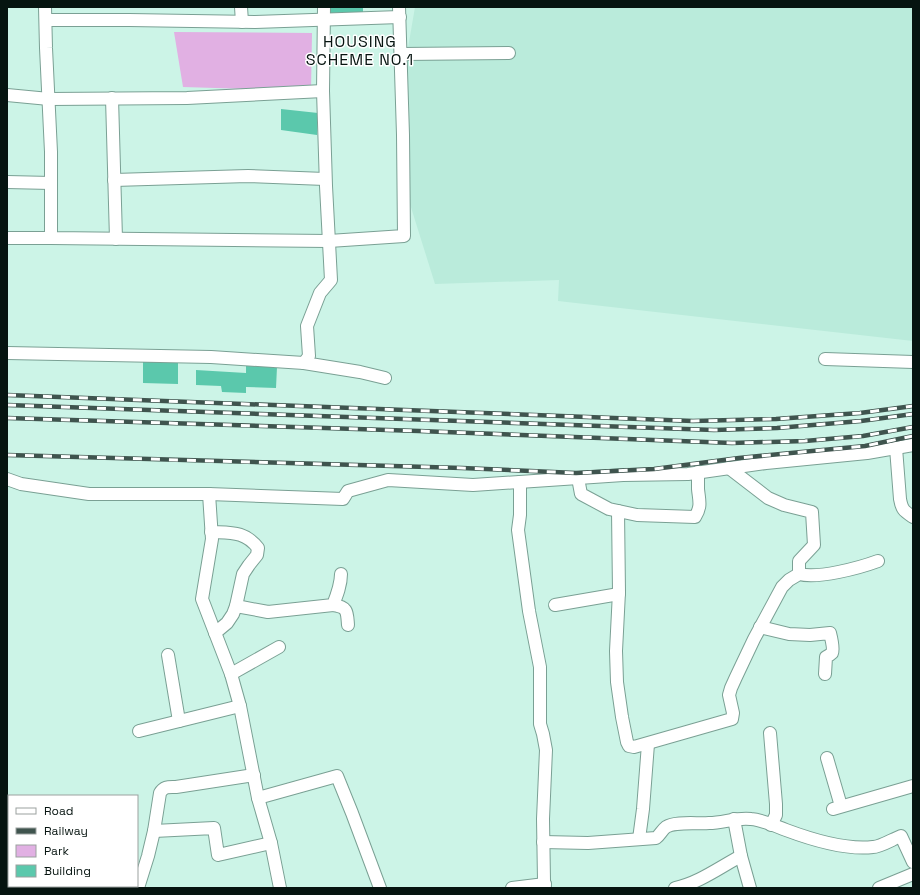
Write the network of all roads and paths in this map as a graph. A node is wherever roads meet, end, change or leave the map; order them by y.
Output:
1 (45, 7) edge
2 (241, 7) edge
3 (324, 7) edge
4 (399, 12) edge
5 (324, 19) junction
6 (46, 20) junction
7 (242, 22) junction
8 (509, 53) dead end
9 (400, 54) junction
10 (323, 91) junction
11 (7, 95) edge
12 (49, 98) junction
13 (112, 98) junction
14 (326, 179) junction
15 (114, 180) junction
16 (7, 182) edge
17 (51, 183) junction
18 (7, 238) edge
19 (51, 238) junction
20 (116, 239) junction
21 (329, 241) junction
22 (7, 353) edge
23 (825, 359) dead end
24 (913, 362) edge
25 (304, 363) junction
26 (385, 378) dead end
27 (913, 445) edge
28 (896, 448) junction
29 (729, 468) junction
30 (698, 472) junction
31 (578, 478) junction
32 (7, 479) edge
33 (520, 482) junction
34 (209, 494) junction
35 (618, 511) junction
36 (913, 517) edge
37 (211, 532) junction
38 (878, 561) dead end
39 (341, 574) dead end
40 (799, 574) junction
41 (619, 594) junction
42 (555, 605) dead end
43 (236, 606) junction
44 (333, 606) junction
45 (348, 626) dead end
46 (760, 627) junction
47 (216, 633) junction
48 (279, 647) dead end
49 (168, 655) dead end
50 (231, 674) junction
51 (825, 674) dead end
52 (240, 706) junction
53 (179, 721) junction
54 (139, 731) dead end
55 (770, 733) dead end
56 (648, 744) junction
57 (827, 758) dead end
58 (254, 775) junction
59 (913, 786) edge
60 (258, 798) junction
61 (734, 819) junction
62 (771, 825) junction
63 (154, 831) junction
64 (639, 839) junction
65 (543, 842) junction
66 (271, 843) junction
67 (741, 856) junction
68 (913, 862) edge
69 (913, 874) edge
70 (545, 886) edge
71 (138, 888) edge
72 (280, 888) edge
73 (380, 888) edge
74 (512, 888) edge
75 (675, 888) edge
76 (750, 888) edge
77 (879, 888) edge

1 - 6 street
2 - 7 street
3 - 5 street
4 - 5 street
4 - 9 street
5 - 7 street
5 - 10 street
6 - 7 street
6 - 12 street
8 - 9 street
9 - 21 street
10 - 13 street
10 - 14 street
11 - 12 street
12 - 13 street
12 - 17 street
13 - 15 street
14 - 15 street
14 - 21 street
15 - 20 street
16 - 17 street
17 - 19 street
18 - 19 street
19 - 20 street
20 - 21 street
21 - 25 street
22 - 25 street
23 - 24 street
25 - 26 street
27 - 28 street
28 - 29 street
28 - 36 street
29 - 30 street
29 - 40 street
30 - 31 street
30 - 35 street
31 - 33 street
31 - 35 street
32 - 34 street
33 - 34 street
33 - 65 street
34 - 37 street
35 - 41 street
37 - 43 street
37 - 47 street
38 - 40 street
39 - 44 street
40 - 46 street
41 - 42 street
41 - 56 street
43 - 44 street
43 - 47 street
44 - 45 street
46 - 51 street
46 - 56 street
47 - 50 street
48 - 50 street
49 - 53 street
50 - 52 street
52 - 53 street
52 - 58 street
53 - 54 street
55 - 62 street
56 - 64 street
57 - 59 street
58 - 60 street
58 - 63 street
60 - 66 street
60 - 73 street
61 - 62 street
61 - 64 street
61 - 67 street
62 - 68 street
63 - 66 street
63 - 71 street
64 - 65 street
65 - 70 street
66 - 72 street
67 - 75 street
67 - 76 street
69 - 77 street
70 - 74 street

